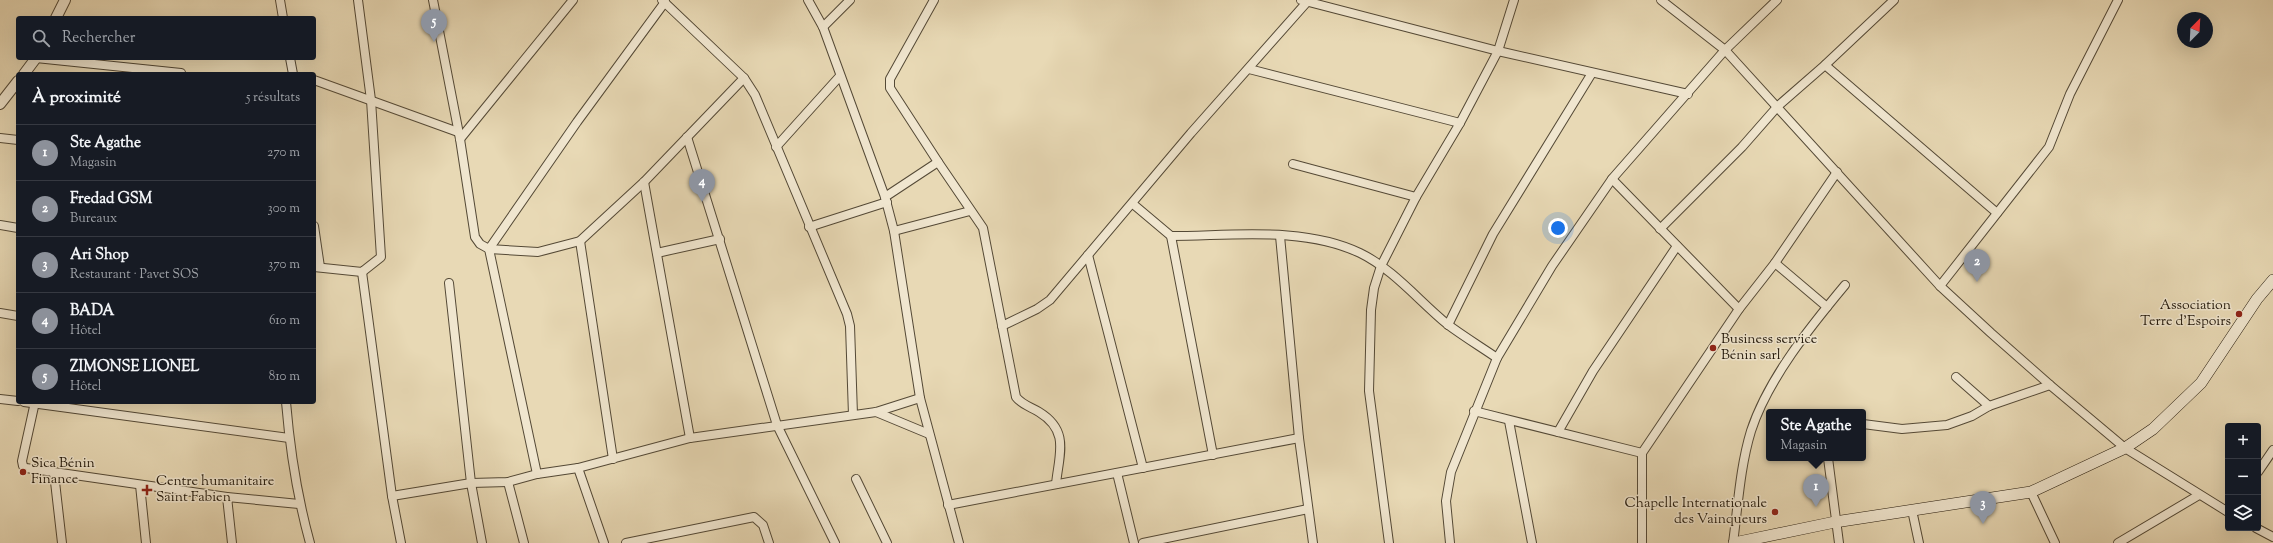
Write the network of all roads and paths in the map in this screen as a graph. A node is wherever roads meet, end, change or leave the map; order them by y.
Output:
1 (65, 0) edge
2 (280, 0) edge
3 (358, 0) edge
4 (433, 0) edge
5 (573, 0) edge
6 (808, 0) edge
7 (850, 0) edge
8 (934, 0) edge
9 (1514, 0) edge
10 (1661, 0) edge
11 (1777, 0) edge
12 (1894, 0) edge
13 (2118, 0) edge
14 (664, 1) edge
15 (1304, 1) edge
16 (57, 16) edge
17 (283, 16) edge
18 (823, 27) junction
19 (1725, 50) junction
20 (1498, 51) junction
21 (34, 60) edge
22 (55, 60) edge
23 (290, 60) edge
24 (1825, 65) junction
25 (1249, 69) junction
26 (26, 72) edge
27 (170, 72) edge
28 (294, 72) edge
29 (1592, 73) junction
30 (840, 76) junction
31 (744, 78) junction
32 (316, 81) edge
33 (16, 84) edge
34 (1688, 94) junction
35 (371, 100) junction
36 (0, 104) edge
37 (1778, 106) junction
38 (1460, 123) junction
39 (459, 136) junction
40 (687, 137) junction
41 (0, 138) edge
42 (16, 140) edge
43 (776, 147) junction
44 (938, 162) junction
45 (1293, 164) dead end
46 (1837, 172) junction
47 (1612, 179) junction
48 (644, 182) junction
49 (1416, 197) junction
50 (886, 200) junction
51 (1133, 204) junction
52 (970, 211) junction
53 (1997, 213) junction
54 (0, 225) edge
55 (809, 227) junction
56 (16, 228) edge
57 (1660, 229) junction
58 (894, 232) junction
59 (1171, 236) junction
60 (1280, 236) junction
61 (720, 239) junction
62 (580, 241) junction
63 (1677, 246) junction
64 (489, 249) junction
65 (316, 253) edge
66 (657, 253) junction
67 (1088, 256) junction
68 (1775, 263) junction
69 (1381, 266) junction
70 (317, 267) edge
71 (362, 272) junction
72 (2273, 280) edge
73 (450, 283) dead end
74 (1845, 285) dead end
75 (1940, 286) junction
76 (1827, 307) junction
77 (1739, 309) junction
78 (0, 313) edge
79 (16, 316) edge
80 (1448, 324) junction
81 (1002, 326) junction
82 (1497, 358) junction
83 (1956, 377) dead end
84 (2050, 385) junction
85 (920, 398) junction
86 (0, 399) edge
87 (16, 401) edge
88 (35, 404) edge
89 (42, 404) edge
90 (286, 404) edge
91 (1989, 406) junction
92 (1474, 411) junction
93 (876, 412) junction
94 (853, 415) junction
95 (1509, 421) junction
96 (1866, 424) edge
97 (777, 425) junction
98 (1558, 432) junction
99 (929, 434) junction
100 (289, 438) junction
101 (690, 438) junction
102 (1299, 438) junction
103 (2125, 448) junction
104 (2273, 450) edge
105 (1642, 453) junction
106 (1213, 455) junction
107 (613, 459) junction
108 (1828, 461) edge
109 (578, 468) junction
110 (1143, 468) junction
111 (2261, 468) edge
112 (54, 473) junction
113 (1117, 473) junction
114 (536, 474) junction
115 (856, 479) dead end
116 (508, 482) junction
117 (471, 483) junction
118 (1056, 484) junction
119 (140, 485) junction
120 (2031, 492) junction
121 (2199, 495) junction
122 (392, 496) junction
123 (227, 497) junction
124 (300, 504) junction
125 (948, 505) junction
126 (1308, 509) junction
127 (1912, 510) junction
128 (2225, 510) edge
129 (1835, 522) junction
130 (2261, 531) edge
131 (2273, 537) edge
132 (1756, 541) edge
133 (62, 543) edge
134 (146, 543) edge
135 (232, 543) edge
136 (310, 543) edge
137 (401, 543) edge
138 (482, 543) edge
139 (524, 543) edge
140 (604, 543) edge
141 (626, 543) edge
142 (769, 543) edge
143 (835, 543) edge
144 (887, 543) edge
145 (959, 543) edge
146 (1134, 543) edge
147 (1143, 543) edge
148 (1313, 543) edge
149 (1388, 543) edge
150 (1450, 543) edge
151 (1532, 543) edge
152 (1642, 543) edge
153 (1734, 543) edge
154 (1839, 543) edge
155 (1919, 543) edge
156 (2055, 543) edge
157 (2118, 543) edge

1 - 16 street
2 - 17 street
3 - 35 street
4 - 39 street
5 - 39 street
6 - 18 street
7 - 18 street
8 - 44 street
9 - 20 street
10 - 19 street
11 - 19 street
12 - 24 street
13 - 53 street
14 - 31 street
14 - 64 street
15 - 20 street
15 - 25 street
18 - 30 street
19 - 34 street
19 - 37 street
20 - 29 street
20 - 38 street
21 - 26 street
22 - 27 street
23 - 28 street
24 - 37 street
24 - 53 street
25 - 38 street
25 - 51 street
29 - 34 street
29 - 80 street
30 - 43 street
30 - 50 street
31 - 40 street
31 - 43 street
32 - 35 street
33 - 36 street
34 - 47 street
35 - 39 street
35 - 71 street
37 - 46 street
37 - 57 street
38 - 49 street
39 - 64 street
40 - 48 street
40 - 61 street
41 - 42 street
43 - 55 street
44 - 50 street
44 - 52 street
45 - 49 street
46 - 68 street
46 - 75 street
47 - 57 street
47 - 82 street
48 - 62 street
48 - 66 street
49 - 69 street
50 - 55 street
50 - 58 street
51 - 59 street
51 - 67 street
52 - 58 street
52 - 81 street
53 - 75 street
54 - 56 street
55 - 94 street
57 - 63 street
58 - 85 street
59 - 60 street
59 - 106 street
60 - 69 street
60 - 102 street
61 - 66 street
61 - 97 street
62 - 64 street
62 - 107 street
63 - 77 street
63 - 98 street
64 - 114 street
65 - 70 street
66 - 101 street
67 - 81 street
67 - 110 street
68 - 76 street
68 - 77 street
69 - 80 street
69 - 149 street
70 - 71 street
71 - 122 street
72 - 103 main road
73 - 117 street
74 - 76 street
75 - 84 street
76 - 153 street
77 - 105 street
78 - 79 street
80 - 82 street
81 - 118 street
82 - 92 street
83 - 91 street
84 - 91 street
84 - 103 street
85 - 93 street
85 - 99 street
86 - 87 street
88 - 112 street
89 - 100 street
90 - 100 street
91 - 96 street
92 - 95 street
92 - 150 street
93 - 94 street
93 - 99 street
94 - 97 street
95 - 98 street
95 - 151 street
97 - 101 street
97 - 143 street
98 - 105 street
99 - 125 street
100 - 124 street
101 - 107 street
102 - 106 street
102 - 126 street
103 - 120 main road
103 - 121 street
104 - 111 street
105 - 152 street
106 - 110 street
107 - 109 street
108 - 129 street
109 - 114 street
109 - 140 street
110 - 113 street
112 - 119 street
112 - 133 street
113 - 118 street
113 - 146 street
114 - 116 street
115 - 144 street
116 - 117 street
116 - 139 street
117 - 122 street
117 - 138 street
118 - 125 street
119 - 123 street
119 - 134 street
120 - 127 main road
120 - 156 street
121 - 128 street
121 - 157 street
122 - 137 street
123 - 124 street
123 - 135 street
124 - 136 street
125 - 145 street
126 - 147 street
126 - 148 street
127 - 129 main road
127 - 155 street
129 - 132 main road
129 - 154 street
130 - 131 street
132 - 153 main road
141 - 142 street

